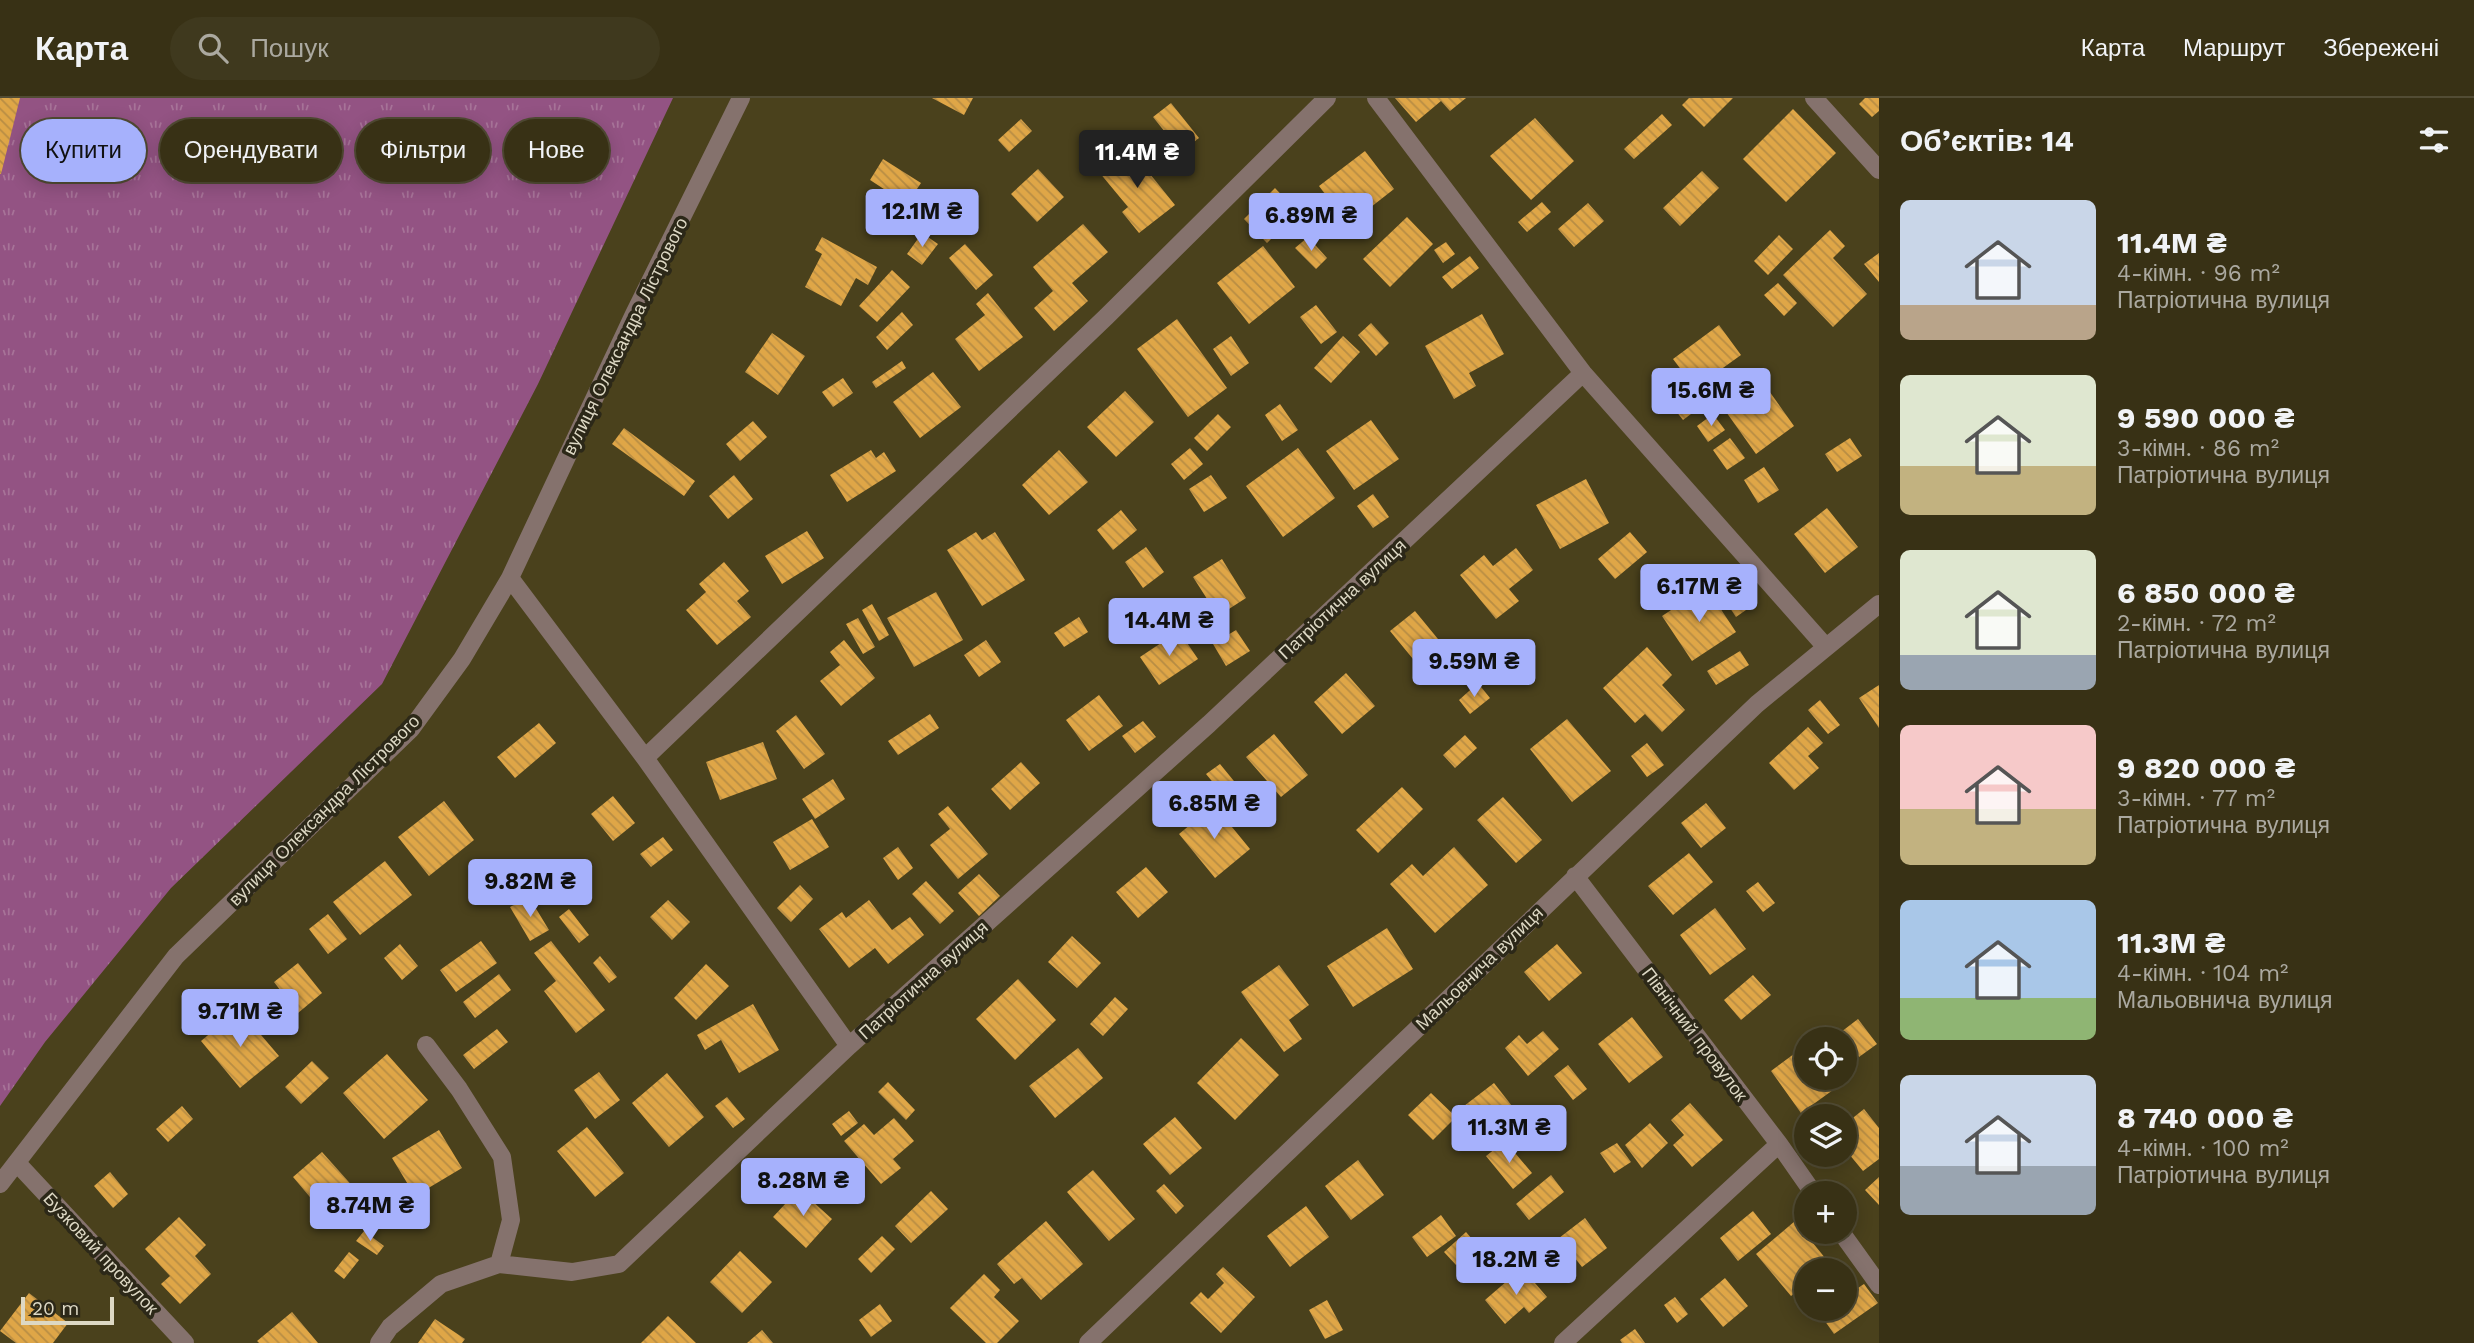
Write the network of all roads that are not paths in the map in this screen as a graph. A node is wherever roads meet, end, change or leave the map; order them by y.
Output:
1 (741, 98) edge
2 (1327, 98) edge
3 (1376, 98) edge
4 (1814, 98) edge
5 (1879, 170) edge
6 (1583, 373) junction
7 (510, 578) junction
8 (1879, 604) edge
9 (1825, 646) junction
10 (645, 758) junction
11 (1575, 876) junction
12 (426, 1045) dead end
13 (849, 1046) junction
14 (1779, 1144) junction
15 (17, 1163) junction
16 (1805, 1181) edge
17 (0, 1184) edge
18 (1849, 1244) edge
19 (499, 1265) junction
20 (1879, 1286) edge
21 (185, 1343) edge
22 (379, 1343) edge
23 (1088, 1343) edge
24 (1563, 1343) edge

1 - 7 street, вулиця Олександра Лістрового
2 - 10 street
3 - 6 street
4 - 5 street
6 - 9 street
6 - 13 street, Патріотична вулиця
7 - 10 street, Патріотична вулиця
7 - 15 street, вулиця Олександра Лістрового
8 - 9 street, Мальовнича вулиця
9 - 11 street, Мальовнича вулиця
10 - 13 street, Патріотична вулиця
11 - 14 street, Північний провулок
11 - 23 street, Мальовнича вулиця
12 - 19 street
13 - 19 street, Патріотична вулиця
14 - 16 street, Північний провулок
14 - 24 street
15 - 17 street, вулиця Олександра Лістрового
15 - 21 street, Бузковий провулок
18 - 20 street
19 - 22 street, Патріотична вулиця

